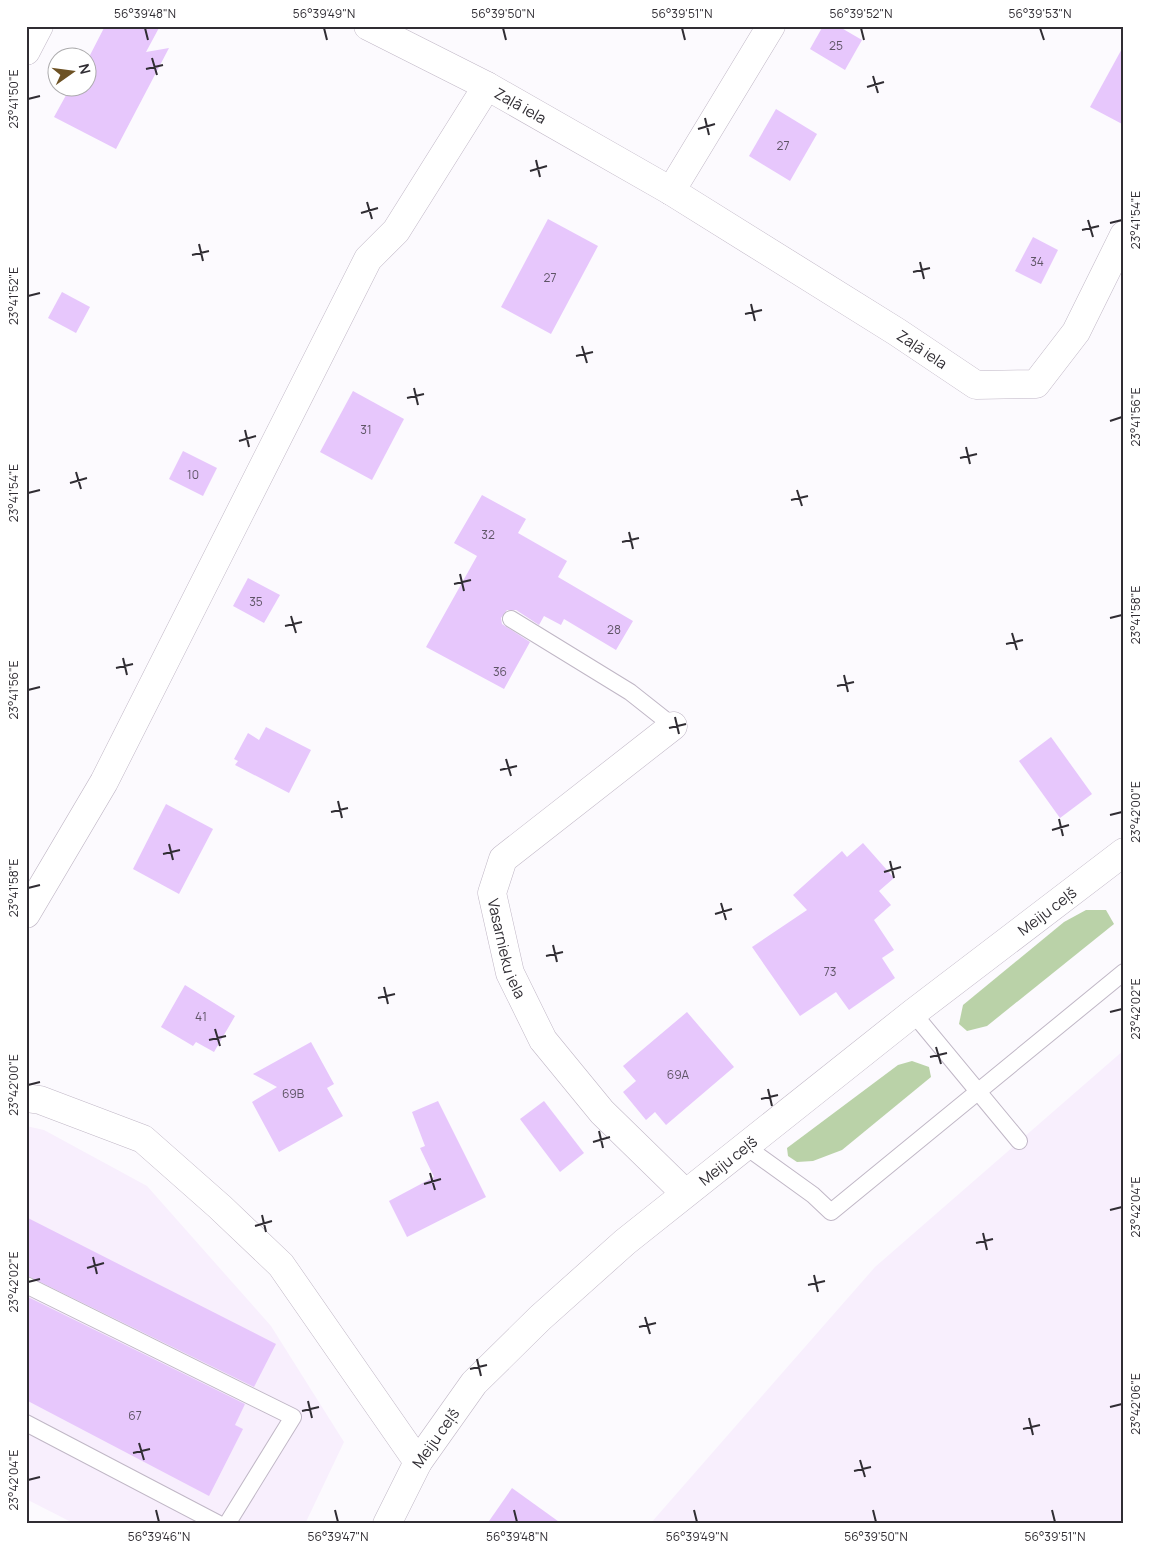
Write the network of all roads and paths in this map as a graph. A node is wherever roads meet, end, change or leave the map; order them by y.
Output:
1 (39, 26) edge
2 (368, 26) edge
3 (771, 26) edge
4 (26, 51) edge
5 (487, 86) junction
6 (671, 191) junction
7 (1124, 235) edge
8 (511, 619) dead end
9 (673, 726) joint
10 (1120, 862) edge
11 (26, 914) edge
12 (1124, 972) edge
13 (913, 1013) junction
14 (979, 1091) junction
15 (26, 1098) edge
16 (1019, 1141) dead end
17 (745, 1146) junction
18 (686, 1194) junction
19 (26, 1284) edge
20 (26, 1423) edge
21 (418, 1462) junction
22 (218, 1524) edge
23 (227, 1524) edge
24 (387, 1524) edge

1 - 4 street
2 - 5 street, Zaļā iela
3 - 6 street
5 - 6 street, Zaļā iela
5 - 11 street
6 - 7 street, Zaļā iela
8 - 9 lane
9 - 18 street, Vasarnieku iela
10 - 13 street, Meiju ceļš
12 - 14 lane
13 - 14 lane
13 - 17 street, Meiju ceļš
14 - 16 lane
14 - 17 lane
15 - 21 street
17 - 18 street, Meiju ceļš
18 - 21 street, Meiju ceļš
19 - 23 lane
20 - 22 lane
21 - 24 street, Meiju ceļš

